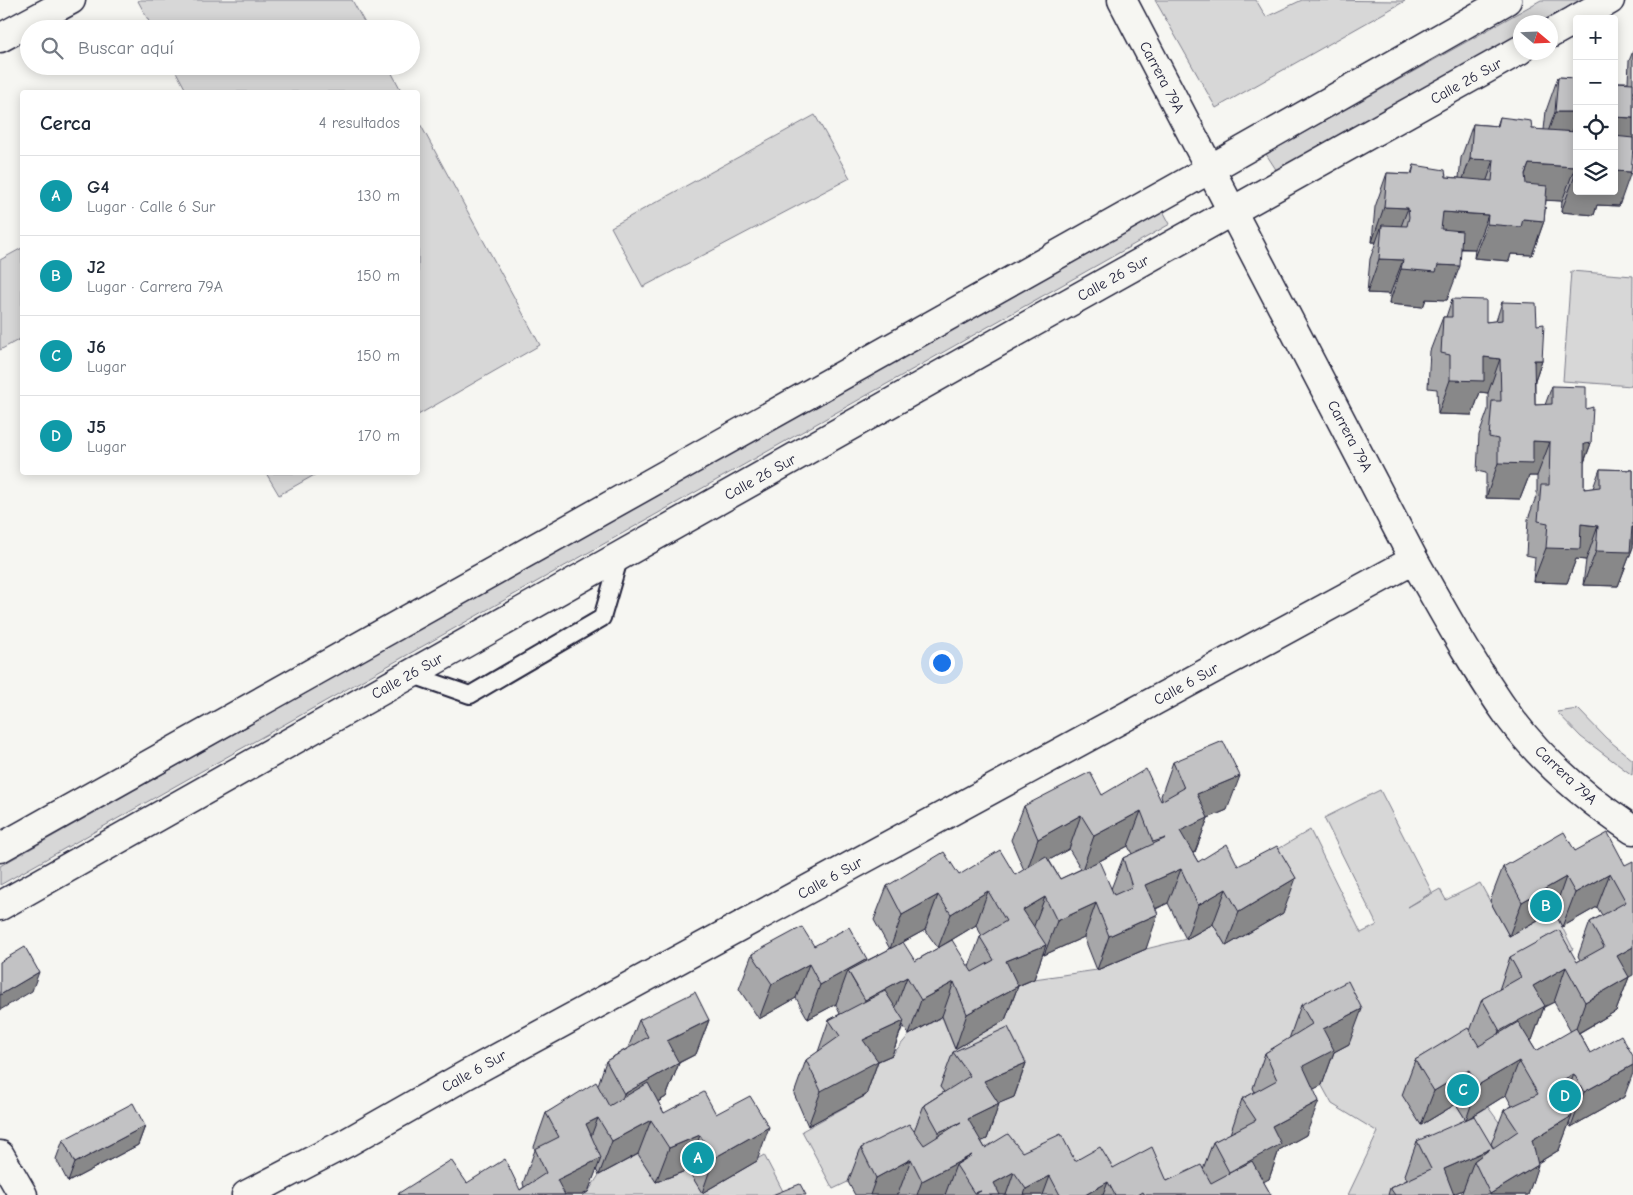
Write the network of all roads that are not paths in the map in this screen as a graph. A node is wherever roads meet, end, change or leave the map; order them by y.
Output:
1 (70, 0) edge
2 (1122, 0) edge
3 (1507, 0) edge
4 (1610, 0) edge
5 (1584, 15) edge
6 (33, 20) edge
7 (1573, 21) edge
8 (20, 27) edge
9 (1558, 30) edge
10 (0, 38) edge
11 (1513, 54) edge
12 (1210, 169) junction
13 (1232, 212) junction
14 (620, 556) junction
15 (1414, 560) junction
16 (410, 674) junction
17 (1633, 830) edge
18 (0, 848) edge
19 (0, 906) edge
20 (0, 1155) edge
21 (23, 1195) edge
22 (246, 1195) edge

1 - 6 main road
2 - 12 main road, Carrera 79A
3 - 12 main road
4 - 5 main road
7 - 9 main road
8 - 10 main road
11 - 13 main road, Calle 26 Sur
12 - 13 main road, Carrera 79A
12 - 18 main road
13 - 14 main road, Calle 26 Sur
13 - 15 main road, Carrera 79A
14 - 16 main road, Calle 26 Sur
14 - 16 lane
15 - 17 main road, Carrera 79A
15 - 22 main road, Calle 6 Sur
16 - 19 main road, Calle 26 Sur
20 - 21 main road

